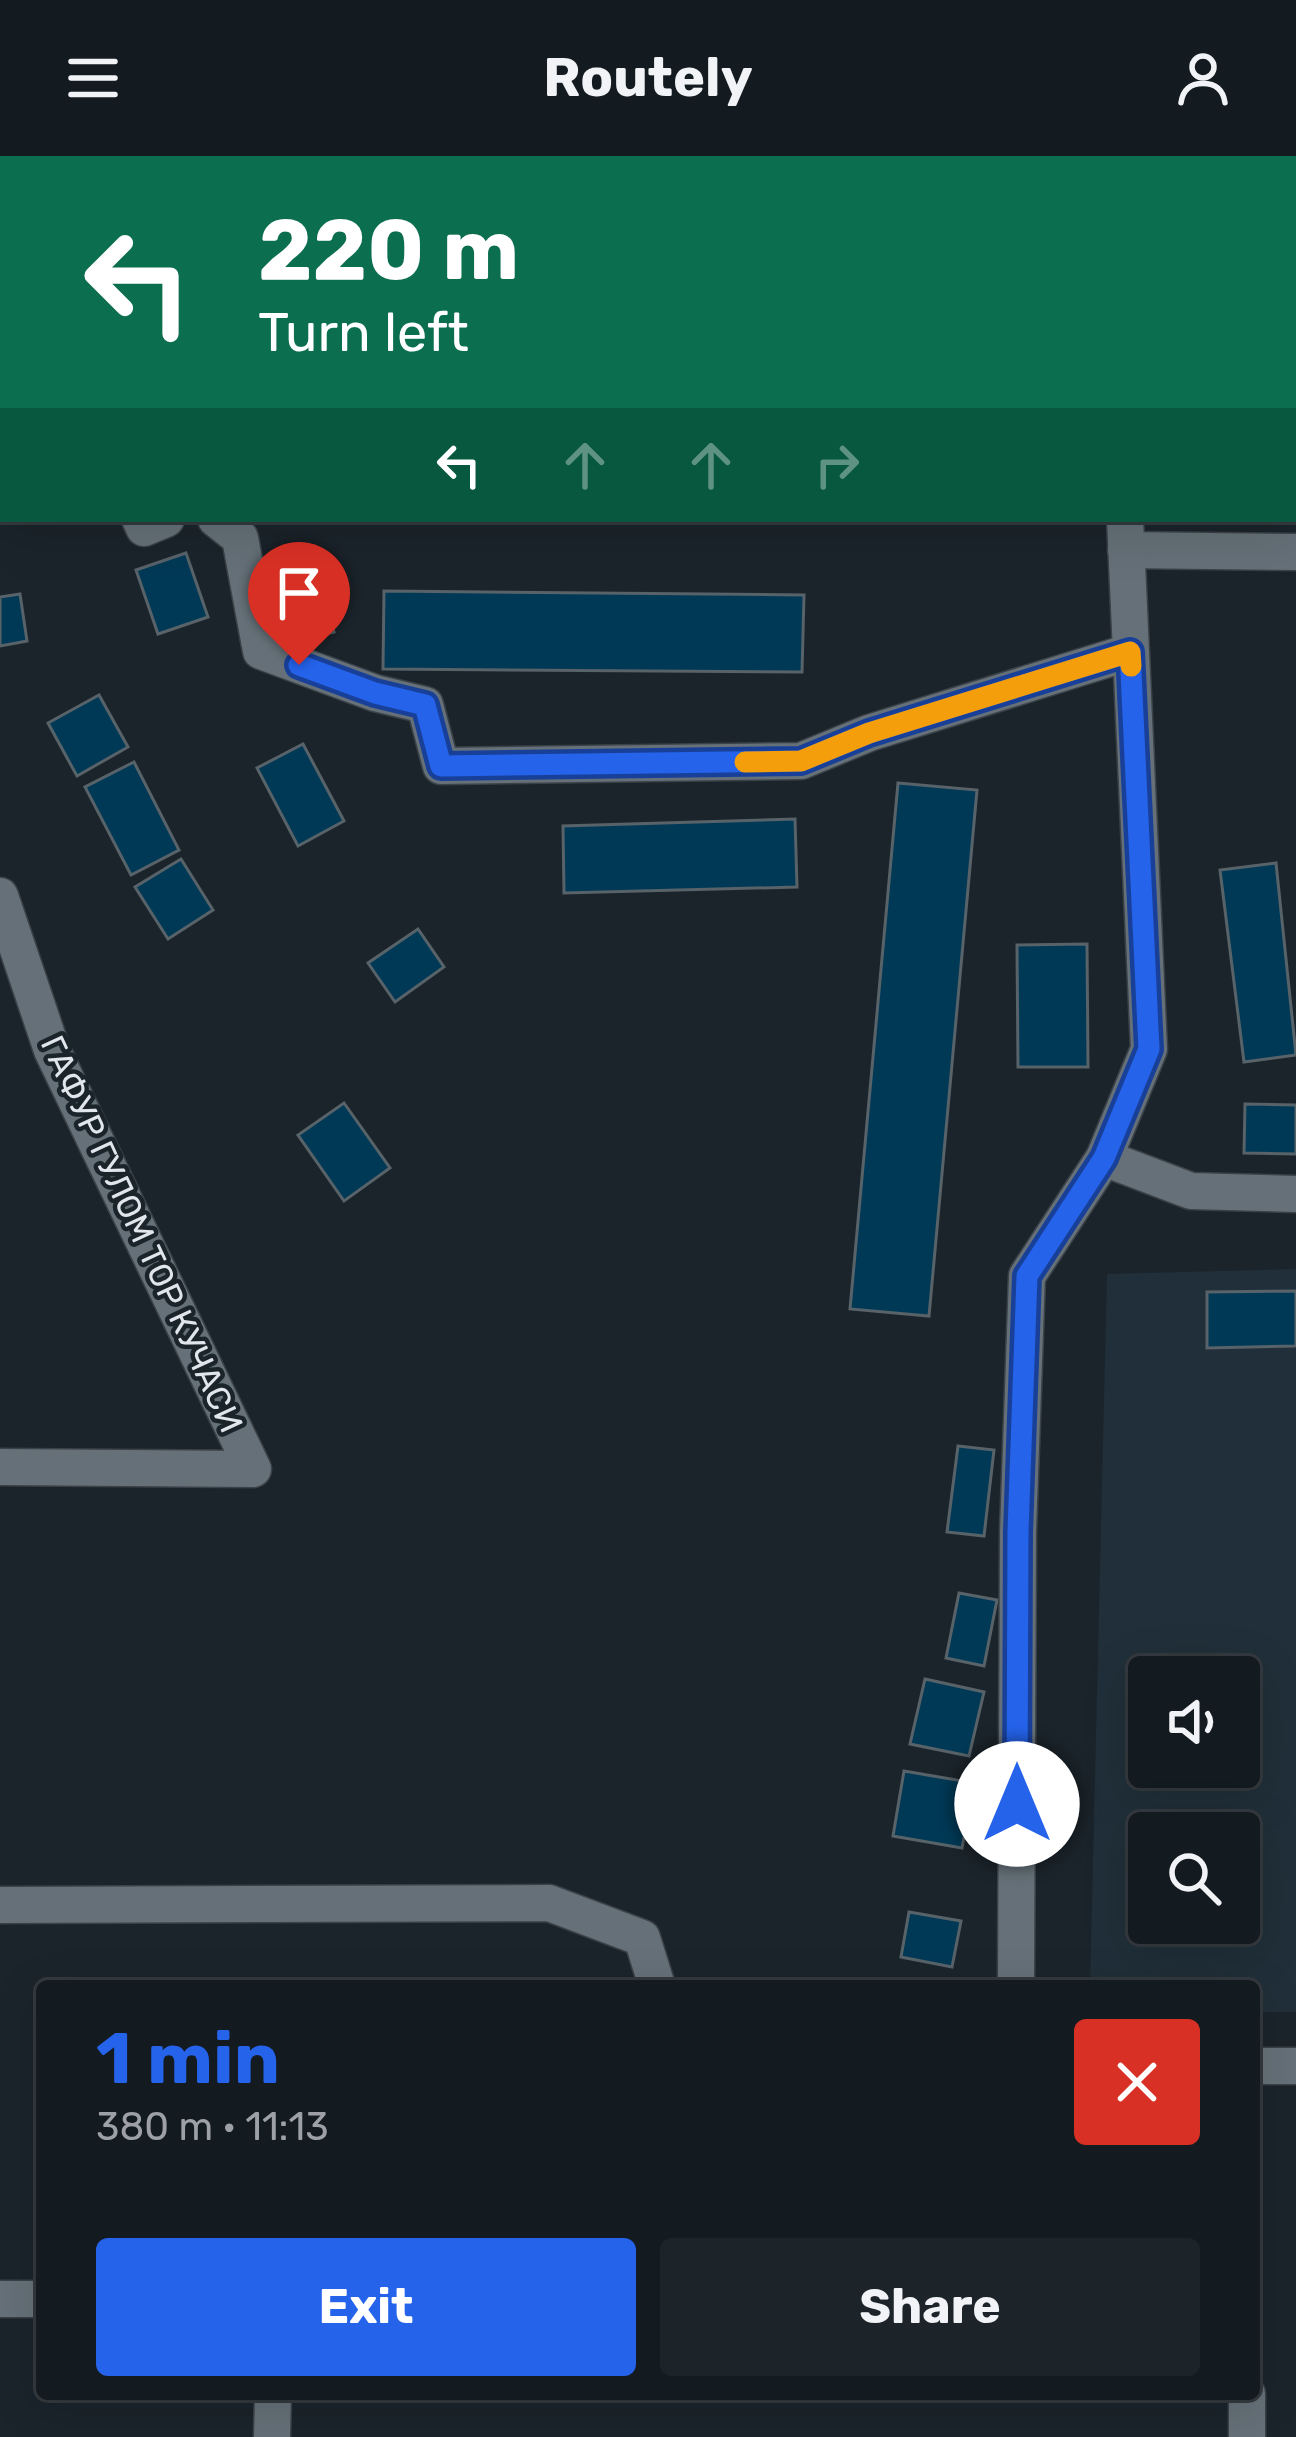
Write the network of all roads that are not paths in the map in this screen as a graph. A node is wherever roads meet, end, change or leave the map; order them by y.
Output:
1 (220, 522) edge
2 (1125, 535) edge
3 (1296, 552) edge
4 (1130, 652) junction
5 (0, 896) edge
6 (1104, 1158) junction
7 (1296, 1194) edge
8 (0, 1467) edge
9 (0, 1905) edge
10 (655, 1980) edge
11 (1016, 1980) edge
12 (1260, 2066) edge
13 (1296, 2066) edge
14 (36, 2299) edge
15 (0, 2300) edge
16 (273, 2400) edge
17 (1247, 2400) edge
18 (272, 2437) edge
19 (1247, 2437) edge

1 - 4 street
2 - 3 street
2 - 4 street
4 - 6 street
5 - 8 street, ГАФУР ГУЛОМ ТОР КУЧАСИ
6 - 7 street
6 - 11 street
9 - 10 street
12 - 13 street
14 - 15 street
16 - 18 street
17 - 19 street

